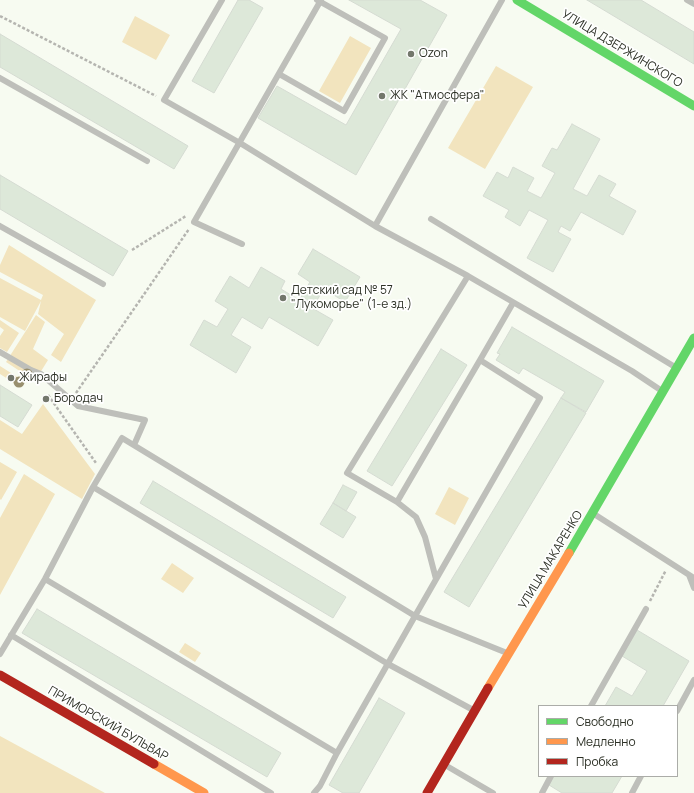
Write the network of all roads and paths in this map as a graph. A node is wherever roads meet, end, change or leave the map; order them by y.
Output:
1 (222, 0) edge
2 (502, 0) edge
3 (517, 0) edge
4 (687, 0) edge
5 (319, 1) edge
6 (694, 4) edge
7 (0, 16) edge
8 (279, 74) junction
9 (0, 78) edge
10 (164, 100) junction
11 (694, 106) edge
12 (240, 143) junction
13 (147, 161) dead end
14 (205, 205) junction
15 (431, 219) dead end
16 (194, 222) junction
17 (0, 226) edge
18 (375, 226) junction
19 (242, 244) dead end
20 (132, 250) dead end
21 (468, 276) junction
22 (103, 284) dead end
23 (513, 303) junction
24 (694, 338) edge
25 (0, 352) edge
26 (480, 360) junction
27 (677, 368) junction
28 (44, 389) dead end
29 (663, 391) junction
30 (71, 400) junction
31 (134, 445) junction
32 (102, 472) junction
33 (93, 487) junction
34 (397, 502) junction
35 (593, 513) junction
36 (670, 562) junction
37 (691, 576) edge
38 (45, 579) junction
39 (436, 579) junction
40 (694, 588) edge
41 (646, 609) joint
42 (415, 616) junction
43 (10, 635) junction
44 (0, 654) edge
45 (508, 654) junction
46 (388, 664) junction
47 (0, 675) edge
48 (694, 680) edge
49 (592, 705) edge
50 (678, 709) edge
51 (476, 711) junction
52 (336, 753) junction
53 (444, 765) junction
54 (550, 777) edge
55 (640, 777) edge
56 (543, 791) edge
57 (204, 793) edge
58 (270, 793) edge
59 (314, 793) edge
60 (427, 793) edge
61 (493, 793) edge
62 (550, 793) edge
63 (632, 793) edge

1 - 10 lane
2 - 18 lane
3 - 11 street, УЛИЦА ДЗЕРЖИНСКОГО
4 - 6 lane
5 - 8 lane
5 - 8 lane
7 - 10 path
8 - 12 lane
9 - 13 lane
10 - 12 lane
12 - 14 lane
12 - 18 lane
14 - 16 lane
14 - 20 path
15 - 27 lane
16 - 19 lane
16 - 30 path
17 - 22 lane
18 - 21 lane
21 - 23 lane
21 - 34 lane
23 - 26 lane
23 - 29 lane
24 - 27 street, УЛИЦА МАКАРЕНКО
25 - 30 lane
26 - 34 lane
26 - 39 lane
27 - 29 street, УЛИЦА МАКАРЕНКО
28 - 32 path
29 - 35 street, УЛИЦА МАКАРЕНКО
30 - 31 lane
31 - 32 lane
31 - 42 lane
32 - 33 lane
33 - 38 lane
33 - 46 lane
34 - 39 lane
35 - 36 lane
35 - 45 street, УЛИЦА МАКАРЕНКО
36 - 37 lane
36 - 41 path
37 - 40 lane
38 - 43 lane
38 - 52 lane
39 - 42 lane
41 - 49 lane
42 - 45 lane
42 - 46 lane
43 - 44 lane
43 - 58 lane
45 - 51 street, УЛИЦА МАКАРЕНКО
46 - 51 lane
46 - 52 lane
47 - 57 street, ПРИМОРСКИЙ БУЛЬВАР
48 - 50 lane
51 - 53 street, УЛИЦА МАКАРЕНКО
52 - 59 lane
53 - 60 street, УЛИЦА МАКАРЕНКО
53 - 61 lane
54 - 56 lane
55 - 63 lane
56 - 62 lane

